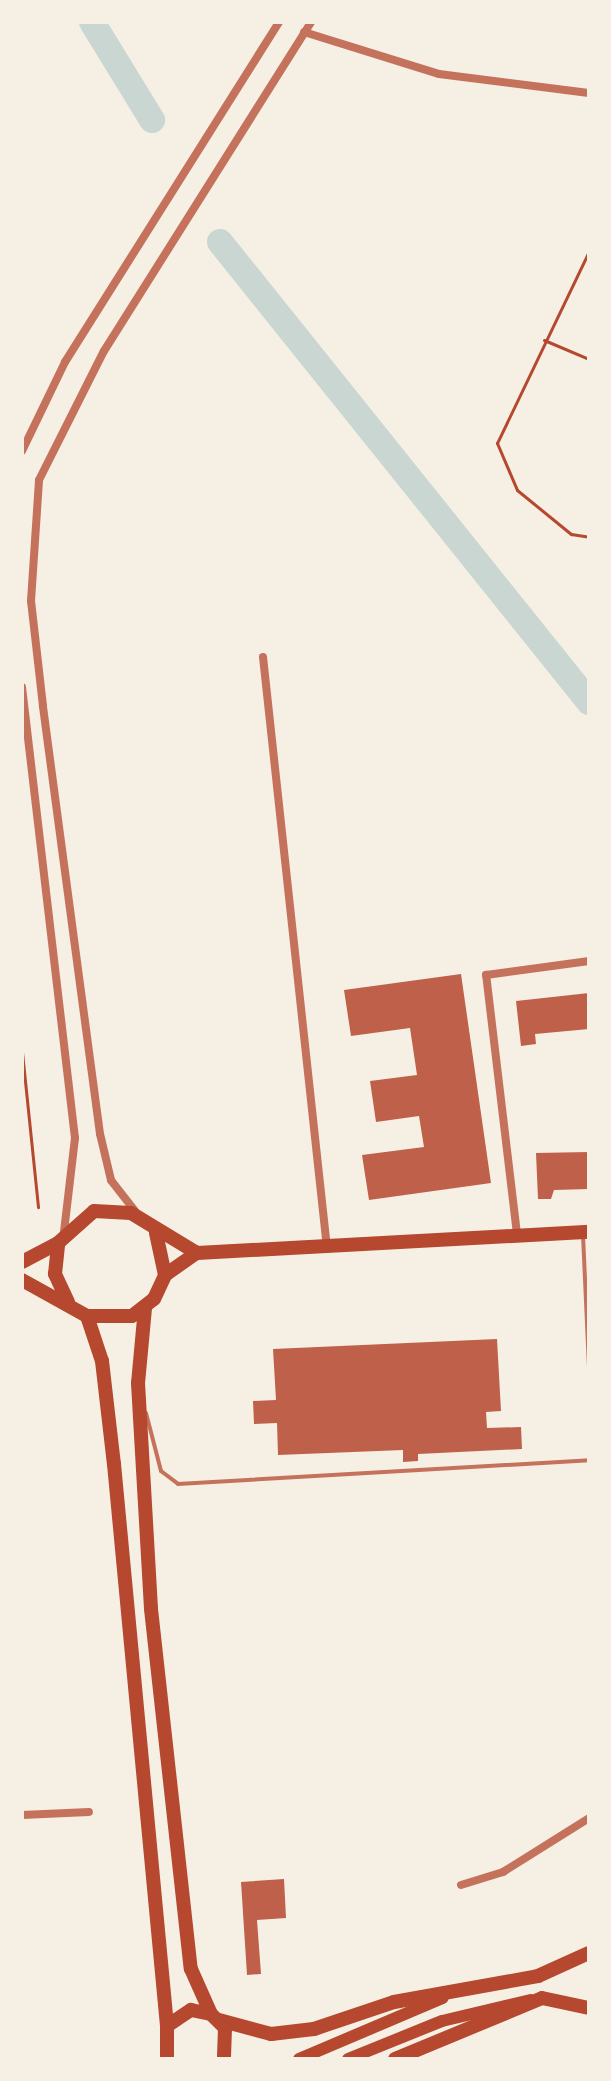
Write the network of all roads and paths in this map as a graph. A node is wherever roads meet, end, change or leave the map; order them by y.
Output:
1 (279, 22) edge
2 (311, 22) edge
3 (304, 32) junction
4 (589, 93) edge
5 (589, 251) edge
6 (544, 340) junction
7 (589, 359) edge
8 (22, 451) edge
9 (589, 537) edge
10 (263, 657) dead end
11 (22, 687) edge
12 (589, 961) edge
13 (22, 1052) edge
14 (38, 1207) dead end
15 (150, 1226) junction
16 (586, 1232) edge
17 (517, 1234) junction
18 (61, 1237) junction
19 (327, 1248) junction
20 (197, 1253) junction
21 (22, 1262) edge
22 (165, 1275) junction
23 (22, 1280) edge
24 (68, 1302) junction
25 (145, 1308) junction
26 (87, 1316) junction
27 (589, 1368) edge
28 (138, 1383) junction
29 (589, 1460) edge
30 (89, 1812) dead end
31 (22, 1815) edge
32 (589, 1818) edge
33 (461, 1885) dead end
34 (589, 1953) edge
35 (495, 1984) junction
36 (542, 1998) junction
37 (589, 2008) edge
38 (215, 2017) junction
39 (167, 2026) junction
40 (167, 2059) edge
41 (224, 2059) edge
42 (299, 2059) edge
43 (348, 2059) edge
44 (395, 2059) edge

1 - 8 street
2 - 3 street
3 - 4 street
3 - 15 street
5 - 6 path
6 - 7 path
6 - 9 path
10 - 19 street
11 - 18 street
12 - 17 street
13 - 14 path
15 - 18 main road
15 - 20 main road
15 - 22 main road
16 - 17 main road
16 - 27 lane
17 - 19 main road
18 - 21 main road
18 - 24 main road
19 - 20 main road
20 - 22 main road
22 - 25 main road
23 - 24 main road
24 - 26 main road
25 - 26 main road
25 - 28 main road
26 - 39 main road
28 - 29 lane
28 - 38 main road
30 - 31 street
32 - 33 street
34 - 35 main road
35 - 38 main road
35 - 42 main road
36 - 37 main road
36 - 43 main road
36 - 44 main road
38 - 39 main road
38 - 41 main road
39 - 40 main road

